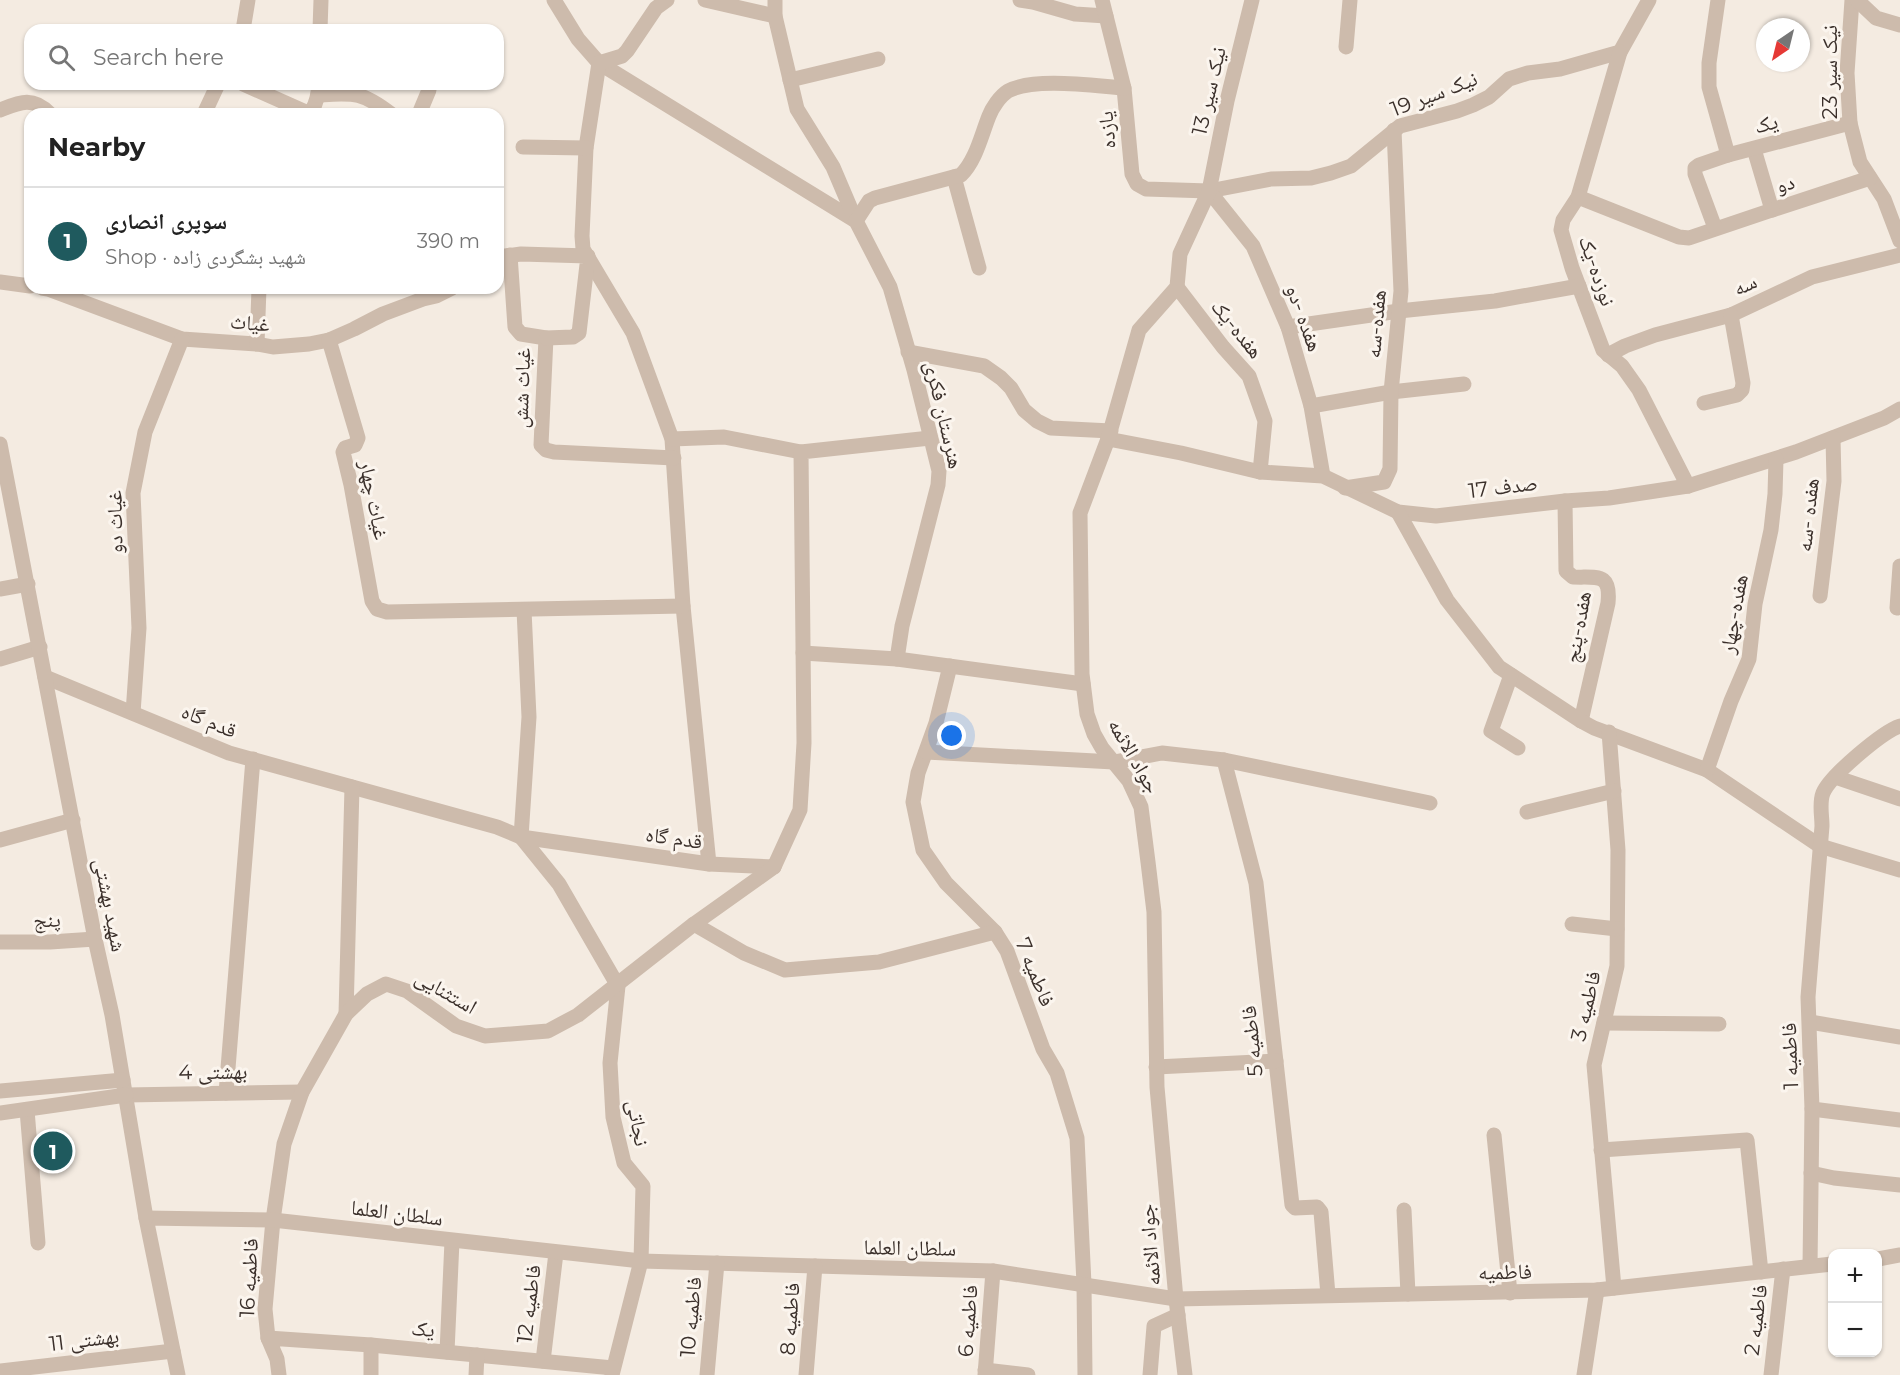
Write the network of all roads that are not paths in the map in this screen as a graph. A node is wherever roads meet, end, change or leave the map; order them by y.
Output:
1 (249, 0) edge
2 (321, 0) edge
3 (554, 0) edge
4 (666, 0) edge
5 (705, 0) edge
6 (776, 0) edge
7 (1020, 0) edge
8 (1102, 0) edge
9 (1252, 0) edge
10 (1350, 0) edge
11 (1649, 0) edge
12 (1718, 0) edge
13 (1852, 0) edge
14 (1857, 0) edge
15 (775, 16) junction
16 (1106, 16) junction
17 (244, 24) edge
18 (320, 24) edge
19 (1900, 25) edge
20 (1346, 47) dead end
21 (1620, 52) junction
22 (878, 59) dead end
23 (599, 63) junction
24 (790, 80) junction
25 (1124, 88) junction
26 (215, 90) edge
27 (256, 90) edge
28 (319, 90) edge
29 (429, 90) dead end
30 (44, 108) edge
31 (207, 108) edge
32 (297, 108) edge
33 (313, 108) edge
34 (382, 108) edge
35 (422, 108) edge
36 (0, 110) edge
37 (1850, 123) junction
38 (1394, 130) junction
39 (523, 147) dead end
40 (586, 148) junction
41 (1754, 149) junction
42 (1728, 155) junction
43 (954, 177) junction
44 (1870, 178) junction
45 (1209, 191) junction
46 (1578, 197) junction
47 (1772, 210) junction
48 (856, 221) junction
49 (1715, 228) junction
50 (1900, 241) edge
51 (1900, 255) edge
52 (504, 256) edge
53 (588, 256) junction
54 (979, 268) dead end
55 (0, 282) edge
56 (24, 285) edge
57 (1579, 286) junction
58 (1177, 288) junction
59 (65, 294) edge
60 (259, 294) edge
61 (440, 294) edge
62 (1399, 311) junction
63 (1731, 315) junction
64 (1288, 327) junction
65 (546, 338) junction
66 (182, 339) junction
67 (329, 340) junction
68 (257, 344) junction
69 (908, 352) junction
70 (1608, 356) junction
71 (1464, 384) dead end
72 (1391, 392) junction
73 (1704, 403) dead end
74 (1311, 406) junction
75 (1900, 409) edge
76 (1109, 435) junction
77 (930, 438) junction
78 (1833, 438) junction
79 (672, 440) junction
80 (0, 444) edge
81 (801, 452) junction
82 (674, 458) junction
83 (1776, 459) junction
84 (1260, 472) junction
85 (1323, 476) junction
86 (1688, 486) junction
87 (1345, 488) junction
88 (5, 491) edge
89 (1565, 501) junction
90 (1398, 512) junction
91 (1900, 566) edge
92 (28, 584) junction
93 (0, 589) edge
94 (1820, 596) dead end
95 (682, 606) junction
96 (1898, 608) dead end
97 (524, 610) junction
98 (40, 647) junction
99 (803, 653) junction
100 (0, 658) edge
101 (897, 659) junction
102 (950, 666) junction
103 (1511, 675) junction
104 (45, 677) junction
105 (1083, 684) junction
106 (133, 713) junction
107 (1581, 721) junction
108 (1900, 726) edge
109 (1609, 732) junction
110 (1518, 748) dead end
111 (926, 753) junction
112 (253, 759) junction
113 (1224, 760) junction
114 (1114, 762) junction
115 (1707, 770) junction
116 (1835, 777) junction
117 (352, 787) junction
118 (1614, 791) junction
119 (1900, 799) edge
120 (1430, 803) dead end
121 (1527, 812) dead end
122 (73, 820) junction
123 (521, 837) junction
124 (0, 840) edge
125 (1820, 846) junction
126 (709, 864) junction
127 (774, 867) junction
128 (1900, 870) edge
129 (694, 924) junction
130 (1572, 924) dead end
131 (1617, 929) junction
132 (995, 933) junction
133 (95, 939) junction
134 (0, 942) edge
135 (618, 986) junction
136 (346, 1014) junction
137 (1810, 1022) junction
138 (1604, 1023) junction
139 (1719, 1024) dead end
140 (1900, 1037) edge
141 (1276, 1061) junction
142 (1156, 1067) junction
143 (124, 1087) junction
144 (0, 1091) edge
145 (302, 1092) junction
146 (226, 1093) junction
147 (1812, 1109) junction
148 (27, 1110) junction
149 (0, 1113) edge
150 (1900, 1120) edge
151 (1494, 1135) dead end
152 (1601, 1150) junction
153 (1811, 1173) junction
154 (1900, 1185) edge
155 (1404, 1210) dead end
156 (147, 1218) junction
157 (273, 1220) junction
158 (452, 1241) junction
159 (38, 1243) dead end
160 (556, 1253) junction
161 (1900, 1256) edge
162 (1882, 1258) edge
163 (641, 1261) junction
164 (717, 1263) junction
165 (1828, 1264) edge
166 (815, 1266) junction
167 (1810, 1266) junction
168 (1783, 1269) junction
169 (993, 1271) junction
170 (1761, 1272) junction
171 (1084, 1284) junction
172 (1614, 1288) junction
173 (1597, 1290) junction
174 (1510, 1293) junction
175 (1408, 1294) junction
176 (1328, 1295) junction
177 (1177, 1307) junction
178 (268, 1338) junction
179 (371, 1345) junction
180 (173, 1351) junction
181 (447, 1352) junction
182 (477, 1354) junction
183 (543, 1361) junction
184 (77, 1369) edge
185 (0, 1371) edge
186 (612, 1371) edge
187 (985, 1372) edge
188 (178, 1375) edge
189 (279, 1375) edge
190 (370, 1375) edge
191 (476, 1375) edge
192 (707, 1375) edge
193 (806, 1375) edge
194 (1028, 1375) edge
195 (1085, 1375) edge
196 (1150, 1375) edge
197 (1185, 1375) edge
198 (1584, 1375) edge
199 (1771, 1375) edge

1 - 17 street
2 - 18 street
3 - 23 street, هنرستان فکری
4 - 23 street
5 - 15 street
6 - 15 street, هنرستان فکری
7 - 16 street
8 - 16 street, یازده
9 - 45 street, نیک سیر 13
10 - 20 street
11 - 21 street
12 - 42 street
13 - 37 street, نیک سیر 23
14 - 19 street
15 - 24 street, هنرستان فکری
16 - 25 street, یازده
21 - 38 street, نیک سیر 19
21 - 46 street, نوزده-یک
22 - 24 street
23 - 40 street
23 - 48 street, هنرستان فکری
24 - 48 street, هنرستان فکری
25 - 43 street
25 - 45 street, یازده
26 - 31 street
27 - 32 street
28 - 33 street
28 - 34 street
29 - 35 street
30 - 36 street
37 - 41 street, یک
37 - 44 street, نیک سیر 23
38 - 45 street, نیک سیر 19
38 - 62 street, هفده-سه
39 - 40 street
40 - 53 street
41 - 42 street, یک
41 - 47 street, دو
42 - 49 street, یک
43 - 48 street
43 - 54 street
44 - 47 street, دو
44 - 50 street, نیک سیر 23
45 - 58 street
45 - 64 street, هفده -دو
46 - 49 street
46 - 57 street, نوزده-یک
47 - 49 street
48 - 69 street, هنرستان فکری
51 - 63 street, سه
52 - 53 street
52 - 65 street, غیاث شش
53 - 65 street
53 - 79 street
55 - 56 street
57 - 62 street
57 - 70 street, نوزده-یک
58 - 76 street, جواد الائمه
58 - 84 street, هفده-یک
59 - 66 street, غیاث
60 - 68 street
61 - 67 street, غیاث
62 - 64 street
62 - 72 street, هفده-سه
63 - 70 street, سه
63 - 73 street
64 - 74 street, هفده -دو
65 - 82 street, غیاث شش
66 - 68 street, غیاث
66 - 106 street, غیاث دو
67 - 68 street, غیاث
67 - 97 street, غیاث چهار
69 - 76 street, صدف 17
69 - 77 street, هنرستان فکری
70 - 86 street, نوزده-یک
71 - 72 street
72 - 74 street
72 - 87 street, هفده-سه
74 - 85 street, هفده -دو
75 - 78 street, صدف 17
76 - 84 street, صدف 17
76 - 105 street, جواد الائمه
77 - 81 street
77 - 101 street, هنرستان فکری
78 - 83 street, صدف 17
78 - 94 street, هفده -سه
79 - 81 street
79 - 82 street
80 - 88 street, شهید بهشتی
81 - 99 street
82 - 95 street
83 - 86 street, صدف 17
83 - 115 street, هفده-چهار
84 - 85 street, صدف 17
85 - 87 street, صدف 17
86 - 89 street, صدف 17
87 - 90 street, صدف 17
88 - 92 street, شهید بهشتی
89 - 90 street, صدف 17
89 - 107 street, هفده-پنج
90 - 103 street
91 - 96 street
92 - 93 street
92 - 98 street, شهید بهشتی
95 - 97 street
95 - 126 street
97 - 123 street
98 - 100 street
98 - 104 street, شهید بهشتی
99 - 101 street
99 - 127 street
101 - 102 street
102 - 105 street
102 - 111 street, فاطمیه 7
103 - 107 street
103 - 110 street
104 - 106 street, قدم گاه
104 - 122 street, شهید بهشتی
105 - 114 street, جواد الائمه
106 - 112 street, قدم گاه
107 - 109 street
108 - 116 street, فاطمیه 1
109 - 115 street
109 - 118 street, فاطمیه 3
111 - 114 street
111 - 132 street, فاطمیه 7
112 - 117 street, قدم گاه
112 - 146 street
113 - 114 street
113 - 120 street
113 - 141 street, فاطمیه 5
114 - 142 street, جواد الائمه
115 - 125 street
116 - 119 street
116 - 125 street, فاطمیه 1
117 - 123 street, قدم گاه
117 - 136 street
118 - 121 street
118 - 131 street, فاطمیه 3
122 - 124 street
122 - 133 street, شهید بهشتی
123 - 126 street, قدم گاه
123 - 135 street
125 - 128 street
125 - 137 street, فاطمیه 1
126 - 127 street, قدم گاه
127 - 129 street, استثنایی
129 - 132 street
129 - 135 street, استثنایی
130 - 131 street
131 - 138 street, فاطمیه 3
132 - 171 street, فاطمیه 7
133 - 134 street, پنج
133 - 143 street, شهید بهشتی
135 - 136 street, استثنایی
135 - 163 street, نجاتی
136 - 145 street, استثنایی
137 - 140 street
137 - 147 street, فاطمیه 1
138 - 139 street
138 - 152 street, فاطمیه 3
141 - 142 street
141 - 176 street, فاطمیه 5
142 - 177 street, جواد الائمه
143 - 144 street
143 - 146 street, بهشتی 4
143 - 148 street
143 - 156 street, شهید بهشتی
145 - 146 street, بهشتی 4
145 - 157 street, استثنایی
147 - 150 street
147 - 153 street, فاطمیه 1
148 - 149 street
148 - 159 street
151 - 174 street
152 - 170 street
152 - 172 street, فاطمیه 3
153 - 154 street
153 - 167 street, فاطمیه 1
155 - 175 street
156 - 157 street, سلطان العلما
156 - 180 street, شهید بهشتی
157 - 158 street, سلطان العلما
157 - 178 street, فاطمیه 16
158 - 160 street, سلطان العلما
158 - 181 street
160 - 163 street, سلطان العلما
160 - 183 street, فاطمیه 12
161 - 162 street
163 - 164 street, سلطان العلما
163 - 186 street
164 - 166 street, سلطان العلما
164 - 192 street, فاطمیه 10
165 - 167 street, فاطمیه
166 - 169 street, سلطان العلما
166 - 193 street, فاطمیه 8
167 - 168 street, فاطمیه
168 - 170 street, فاطمیه
168 - 199 street, فاطمیه 2
169 - 171 street, سلطان العلما
169 - 187 street, فاطمیه 6
170 - 172 street, فاطمیه
171 - 177 street, سلطان العلما
171 - 195 street, فاطمیه 7
172 - 173 street, فاطمیه
173 - 174 street, فاطمیه
173 - 198 street
174 - 175 street, فاطمیه
175 - 176 street, فاطمیه
176 - 177 street, فاطمیه
177 - 196 street
177 - 197 street, جواد الائمه
178 - 179 street, یک
178 - 189 street
179 - 181 street, یک
179 - 190 street
180 - 184 street, بهشتی 11
180 - 188 street, شهید بهشتی
181 - 182 street, یک
182 - 183 street, یک
182 - 191 street
183 - 186 street, یک
184 - 185 street, بهشتی 11
187 - 194 street

